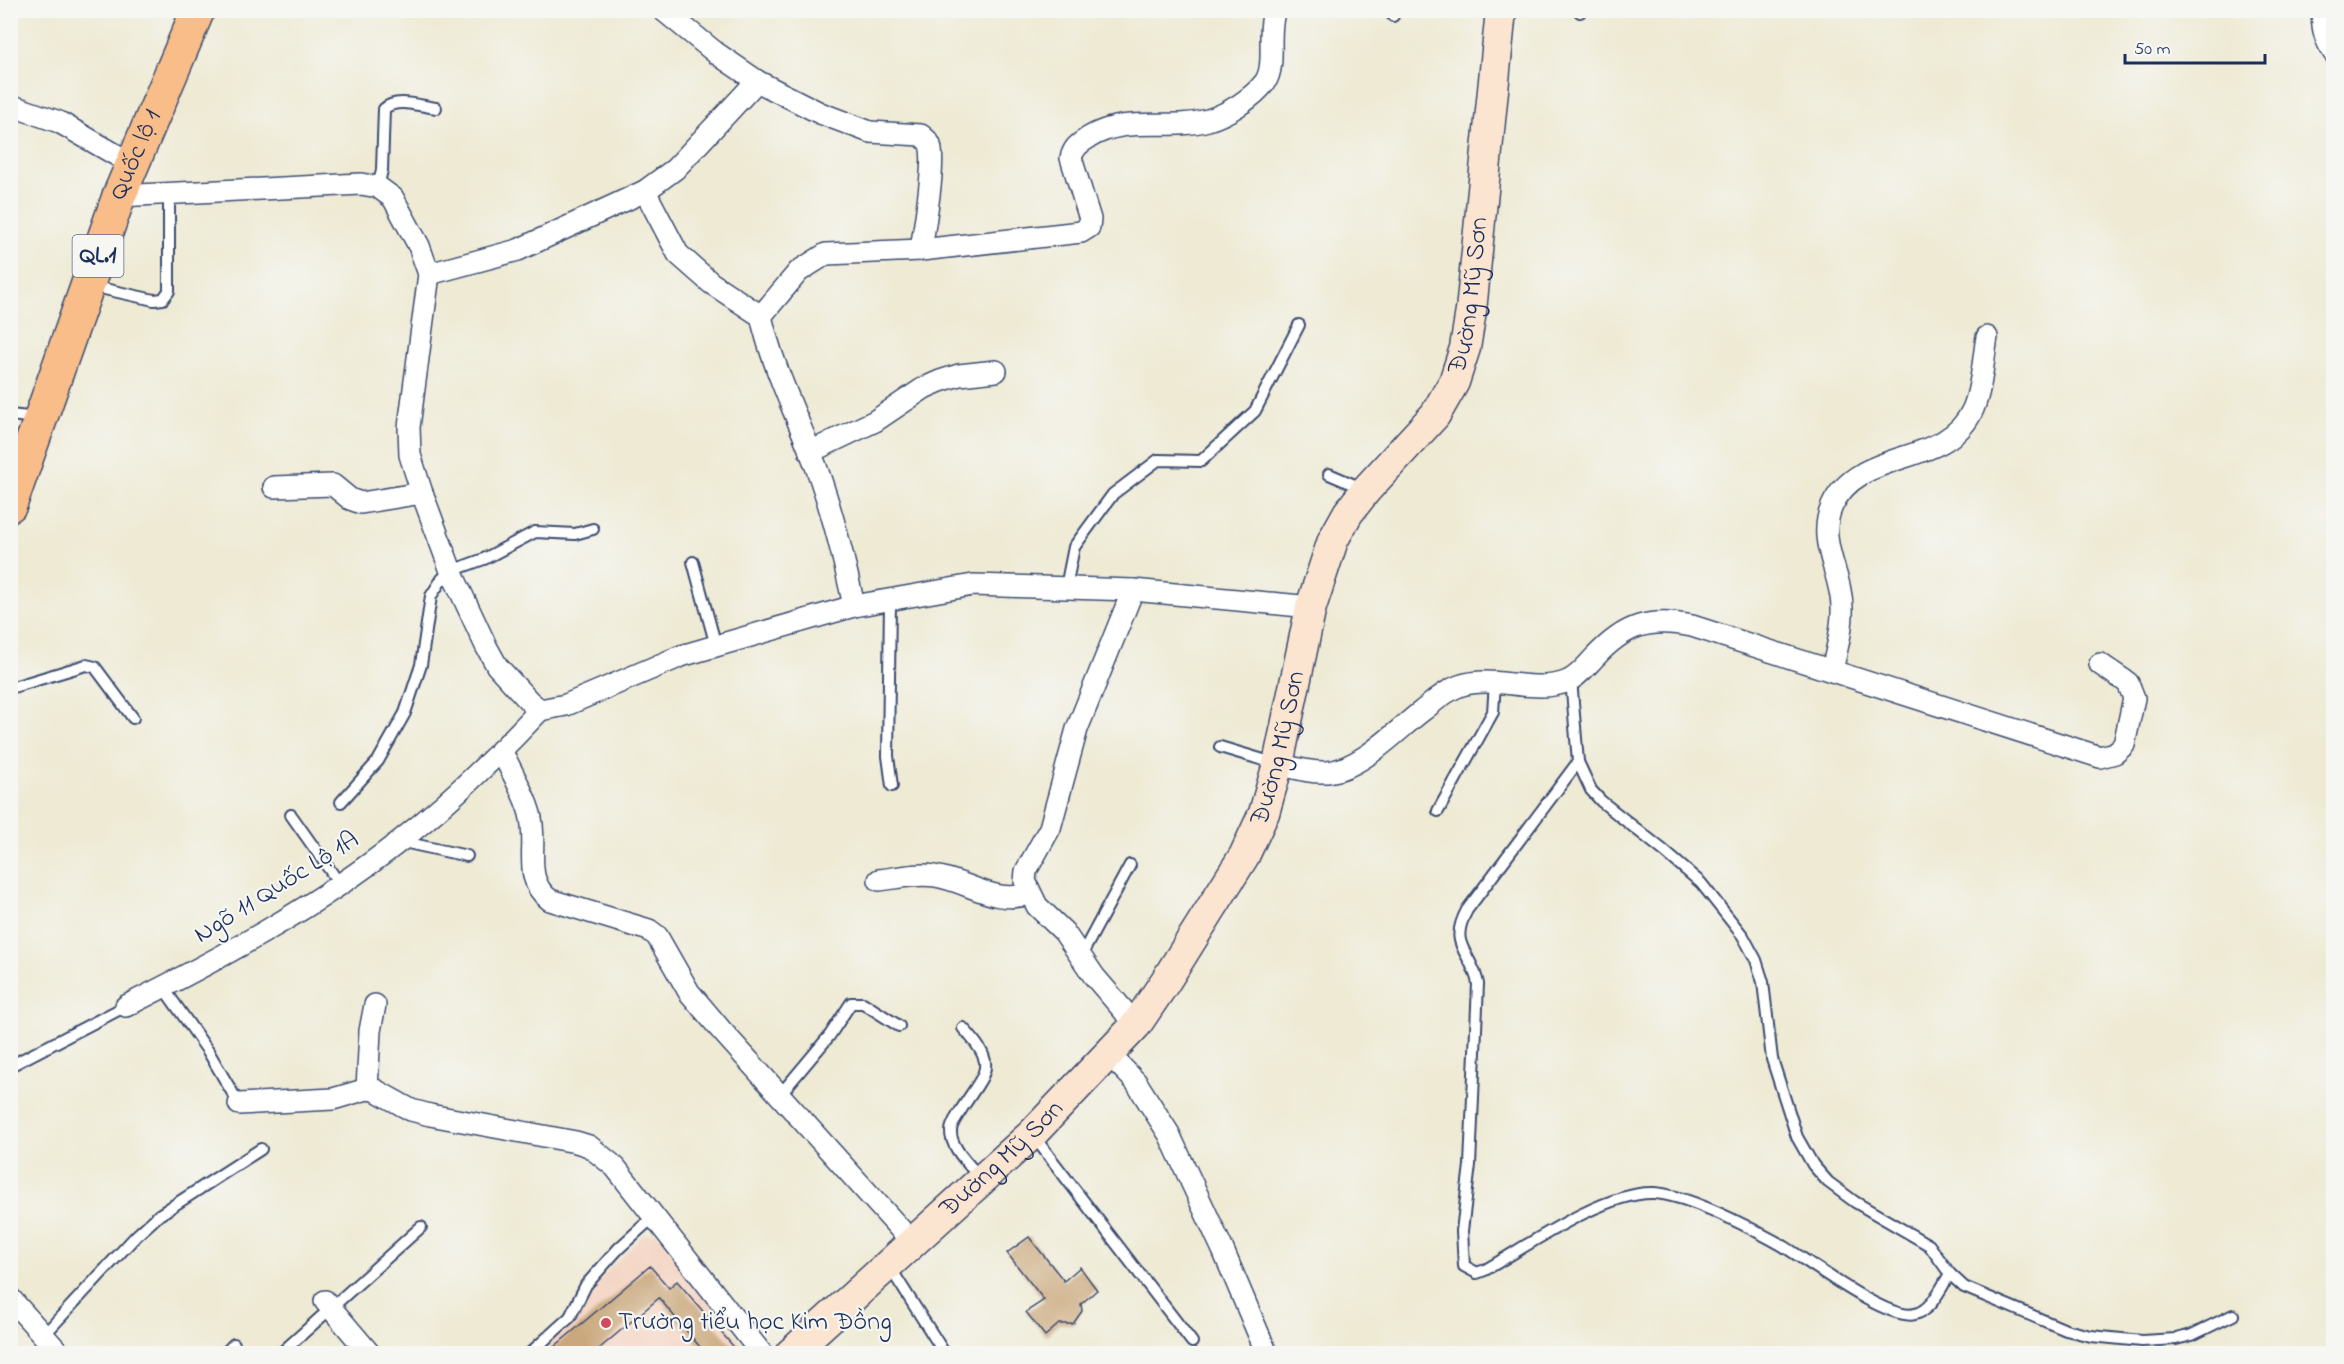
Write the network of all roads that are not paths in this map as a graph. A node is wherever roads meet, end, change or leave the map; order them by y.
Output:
1 (198, 10) edge
2 (663, 10) edge
3 (1275, 10) edge
4 (1501, 10) edge
5 (2323, 10) edge
6 (2334, 53) edge
7 (757, 81) junction
8 (10, 105) edge
9 (436, 108) dead end
10 (132, 164) junction
11 (378, 187) junction
12 (645, 191) junction
13 (169, 192) junction
14 (119, 196) junction
15 (921, 250) junction
16 (429, 274) junction
17 (87, 285) junction
18 (762, 316) junction
19 (1299, 325) dead end
20 (1987, 337) dead end
21 (996, 371) dead end
22 (25, 416) edge
23 (810, 452) junction
24 (1329, 474) dead end
25 (274, 487) dead end
26 (1366, 490) junction
27 (422, 493) junction
28 (10, 505) edge
29 (593, 529) dead end
30 (693, 562) dead end
31 (451, 572) junction
32 (1066, 587) junction
33 (1133, 590) junction
34 (890, 601) junction
35 (854, 606) junction
36 (1311, 607) junction
37 (716, 646) junction
38 (2100, 664) dead end
39 (1832, 671) junction
40 (1571, 679) junction
41 (1495, 682) junction
42 (10, 688) edge
43 (540, 710) junction
44 (133, 718) dead end
45 (1220, 747) dead end
46 (501, 750) junction
47 (1578, 762) junction
48 (1278, 764) junction
49 (892, 786) dead end
50 (341, 802) dead end
51 (1438, 811) dead end
52 (291, 815) dead end
53 (399, 841) junction
54 (467, 856) dead end
55 (1130, 865) dead end
56 (879, 880) dead end
57 (339, 883) junction
58 (1029, 894) junction
59 (1081, 956) junction
60 (163, 987) junction
61 (375, 1005) dead end
62 (126, 1006) joint
63 (1136, 1025) junction
64 (900, 1026) dead end
65 (963, 1028) dead end
66 (1109, 1054) junction
67 (10, 1066) edge
68 (367, 1089) junction
69 (778, 1096) junction
70 (239, 1104) joint
71 (1032, 1134) junction
72 (261, 1149) dead end
73 (981, 1180) junction
74 (653, 1217) junction
75 (421, 1227) dead end
76 (911, 1241) junction
77 (887, 1263) junction
78 (1950, 1274) junction
79 (10, 1298) edge
80 (328, 1304) junction
81 (2233, 1315) dead end
82 (43, 1336) junction
83 (1192, 1342) dead end
84 (234, 1344) dead end
85 (807, 1348) edge
86 (60, 1353) edge
87 (224, 1353) edge
88 (280, 1353) edge
89 (370, 1353) edge
90 (529, 1353) edge
91 (762, 1353) edge
92 (945, 1353) edge
93 (1267, 1353) edge

1 - 10 highway, Quốc lộ 1 / QL.1
2 - 7 street
3 - 15 street
4 - 26 street, Đường Mỹ Sơn
5 - 6 street
7 - 12 street
7 - 15 street
8 - 10 street
9 - 11 lane
10 - 14 highway, Quốc lộ 1 / QL.1
11 - 13 street
11 - 16 street
12 - 16 street
12 - 18 street
13 - 14 street
13 - 17 lane
14 - 17 highway, Quốc lộ 1 / QL.1
15 - 18 street
16 - 27 street
17 - 22 highway, Quốc lộ 1 / QL.1
18 - 23 street
19 - 32 lane
20 - 39 street
21 - 23 street
22 - 28 highway, Quốc lộ 1 / QL.1
23 - 35 street
24 - 26 lane
25 - 27 street
26 - 36 street, Đường Mỹ Sơn
27 - 31 street
29 - 31 lane
30 - 37 lane
31 - 43 street
31 - 50 lane
32 - 33 street
32 - 34 street
33 - 36 street
33 - 58 street
34 - 35 street
34 - 49 lane
35 - 37 street
36 - 48 street, Đường Mỹ Sơn
37 - 43 street
38 - 39 street
39 - 40 street
40 - 41 street
40 - 47 lane
41 - 48 street
41 - 51 lane
42 - 44 lane
43 - 46 street, Ngõ 11 Quốc Lộ 1A
45 - 48 lane
46 - 53 street, Ngõ 11 Quốc Lộ 1A
46 - 69 street
47 - 78 lane
47 - 78 lane
48 - 63 street, Đường Mỹ Sơn
52 - 57 lane
53 - 54 lane
53 - 57 street, Ngõ 11 Quốc Lộ 1A
55 - 59 lane
56 - 58 street
57 - 60 street, Ngõ 11 Quốc Lộ 1A
58 - 59 street
59 - 63 street
60 - 62 street, Ngõ 11 Quốc Lộ 1A
60 - 70 lane
61 - 68 street
62 - 67 lane, Ngõ 11 Quốc Lộ 1A
63 - 66 street, Đường Mỹ Sơn
64 - 69 lane
65 - 73 lane
66 - 71 street, Đường Mỹ Sơn
66 - 93 street
68 - 70 street
68 - 74 street
69 - 76 street
71 - 73 street, Đường Mỹ Sơn
71 - 83 lane
72 - 82 lane
73 - 76 street, Đường Mỹ Sơn
74 - 90 lane
74 - 91 street
75 - 80 lane
76 - 77 street, Đường Mỹ Sơn
77 - 85 street, Đường Mỹ Sơn
77 - 92 lane
78 - 81 lane
79 - 82 street
80 - 88 lane
80 - 89 street
82 - 86 street
84 - 87 lane

